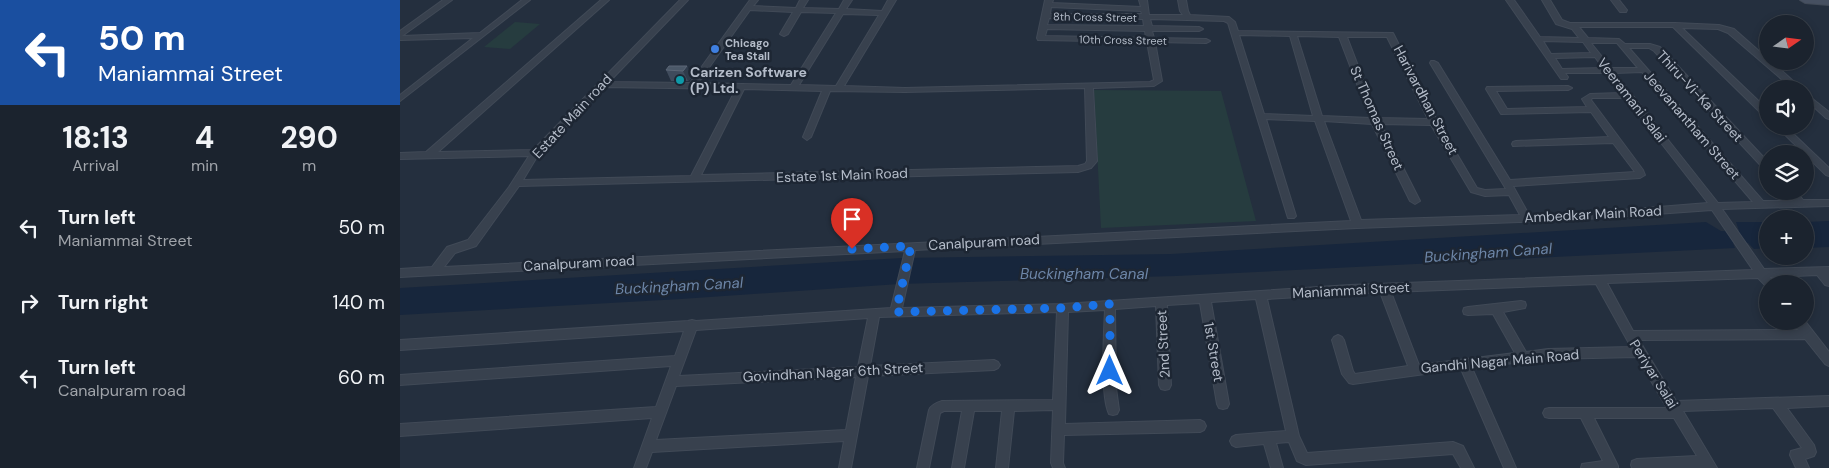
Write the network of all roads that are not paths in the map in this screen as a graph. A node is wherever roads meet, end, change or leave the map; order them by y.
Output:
1 (448, 0) edge
2 (526, 0) edge
3 (605, 0) edge
4 (684, 0) edge
5 (754, 0) edge
6 (804, 0) edge
7 (848, 0) edge
8 (892, 0) edge
9 (1143, 0) edge
10 (1182, 0) edge
11 (1510, 0) edge
12 (1546, 0) edge
13 (1615, 0) edge
14 (1805, 0) edge
15 (1829, 2) edge
16 (1048, 3) edge
17 (748, 8) junction
18 (799, 9) junction
19 (1144, 9) junction
20 (1623, 10) dead end
21 (841, 11) junction
22 (884, 13) junction
23 (1045, 16) junction
24 (1188, 17) junction
25 (1146, 18) junction
26 (1570, 25) junction
27 (1675, 25) junction
28 (1043, 27) junction
29 (1147, 29) junction
30 (1198, 29) dead end
31 (1234, 33) junction
32 (784, 34) dead end
33 (1293, 34) junction
34 (1342, 34) junction
35 (482, 35) junction
36 (400, 36) edge
37 (1536, 39) junction
38 (1150, 40) junction
39 (1584, 40) junction
40 (1206, 41) dead end
41 (1623, 46) junction
42 (1597, 55) junction
43 (1548, 56) junction
44 (1434, 63) dead end
45 (1609, 70) junction
46 (1644, 70) junction
47 (1788, 80) edge
48 (601, 84) junction
49 (692, 86) junction
50 (741, 87) junction
51 (1089, 87) junction
52 (794, 88) junction
53 (1568, 88) dead end
54 (827, 89) junction
55 (838, 89) junction
56 (410, 91) junction
57 (400, 92) edge
58 (1629, 95) junction
59 (400, 99) edge
60 (1756, 104) joint
61 (1816, 104) edge
62 (1759, 106) edge
63 (1593, 109) junction
64 (1261, 116) junction
65 (1829, 116) edge
66 (1318, 118) junction
67 (1375, 121) junction
68 (1434, 122) junction
69 (1790, 135) edge
70 (807, 137) dead end
71 (1615, 140) junction
72 (1516, 144) dead end
73 (535, 153) junction
74 (400, 156) edge
75 (428, 156) junction
76 (1759, 158) edge
77 (1829, 172) edge
78 (694, 179) junction
79 (1507, 182) junction
80 (516, 183) junction
81 (1513, 192) junction
82 (1798, 200) edge
83 (1415, 201) dead end
84 (1829, 203) edge
85 (1801, 204) junction
86 (1761, 205) junction
87 (1717, 210) junction
88 (1291, 216) dead end
89 (1526, 218) junction
90 (1357, 224) junction
91 (910, 250) junction
92 (435, 271) junction
93 (1761, 272) junction
94 (1825, 272) edge
95 (400, 273) edge
96 (1763, 275) edge
97 (1599, 279) junction
98 (1829, 282) edge
99 (1384, 288) junction
100 (1260, 296) junction
101 (1205, 299) junction
102 (1161, 302) junction
103 (1110, 304) junction
104 (1521, 305) dead end
105 (897, 308) junction
106 (1063, 308) junction
107 (1496, 309) junction
108 (1468, 312) dead end
109 (874, 314) junction
110 (692, 324) junction
111 (1805, 330) edge
112 (1808, 334) junction
113 (1630, 336) junction
114 (1338, 340) dead end
115 (400, 345) edge
116 (1641, 352) junction
117 (1522, 356) junction
118 (679, 361) junction
119 (1829, 361) edge
120 (1464, 364) junction
121 (994, 365) dead end
122 (865, 370) junction
123 (1415, 370) junction
124 (400, 380) edge
125 (672, 381) junction
126 (1166, 386) dead end
127 (1829, 402) edge
128 (1223, 404) dead end
129 (1777, 404) junction
130 (1009, 405) junction
131 (1059, 405) junction
132 (969, 406) junction
133 (1113, 410) dead end
134 (1676, 410) junction
135 (659, 412) junction
136 (1584, 412) junction
137 (1550, 413) dead end
138 (1200, 426) dead end
139 (400, 430) edge
140 (1058, 430) junction
141 (852, 435) junction
142 (1293, 436) junction
143 (1268, 438) junction
144 (1236, 441) dead end
145 (648, 446) junction
146 (1637, 465) dead end
147 (1709, 465) edge
148 (640, 468) edge
149 (845, 468) edge
150 (923, 468) edge
151 (958, 468) edge
152 (1002, 468) edge
153 (1059, 468) edge
154 (1277, 468) edge
155 (1468, 468) edge
156 (1510, 468) edge
157 (1587, 468) edge
158 (1803, 468) edge

1 - 36 street
2 - 35 street
3 - 75 street
4 - 48 street, Estate Main road
5 - 17 street
6 - 18 street
7 - 21 street
8 - 22 street
9 - 19 street
10 - 24 street
11 - 37 street
12 - 26 street, Veeramani Salai
13 - 20 street
14 - 15 street
16 - 19 street
16 - 23 street
17 - 18 street
17 - 49 street
18 - 21 street
18 - 32 street
19 - 25 street
21 - 22 street
21 - 52 street
22 - 55 street
23 - 25 street, 8th Cross Street
23 - 28 street
24 - 25 street, 8th Cross Street
24 - 31 street, 8th Cross Street
25 - 29 street
26 - 27 street
26 - 39 street, Veeramani Salai
27 - 47 street
27 - 60 street
28 - 29 street
28 - 38 street, 10th Cross Street
29 - 30 street
29 - 38 street
31 - 33 street, Harivardhan Street
31 - 64 street
33 - 34 street, Harivardhan Street
33 - 66 street
34 - 67 street, St Thomas Street
34 - 68 street, Harivardhan Street
35 - 36 street
35 - 56 street
37 - 39 street, Thiru-Vi-Ka Street
37 - 43 street
38 - 40 street, 10th Cross Street
38 - 51 street
39 - 41 street, Thiru-Vi-Ka Street
39 - 42 street, Veeramani Salai
41 - 46 street, Jeevanantham Street
41 - 76 street, Thiru-Vi-Ka Street
42 - 43 street
42 - 45 street, Veeramani Salai
43 - 45 street
44 - 79 street
45 - 46 street
45 - 58 street, Veeramani Salai
46 - 86 street, Jeevanantham Street
48 - 49 street
48 - 73 street, Estate Main road
49 - 50 street
50 - 52 street
50 - 78 street
51 - 55 street
51 - 78 street, Estate 1st Main Road
52 - 54 street
53 - 63 street
54 - 55 street
54 - 70 street
56 - 57 street
56 - 59 street
58 - 63 street
58 - 87 street, Veeramani Salai
60 - 62 street
61 - 65 street
63 - 71 street
64 - 66 street
64 - 88 street
66 - 67 street
66 - 90 street
67 - 68 street
67 - 83 street, St Thomas Street
68 - 81 street, Harivardhan Street
69 - 77 street
71 - 72 street
71 - 79 street
73 - 75 street
73 - 80 street, Estate Main road
74 - 75 street
78 - 80 street, Estate 1st Main Road
79 - 81 street
80 - 92 street, Estate Main road
81 - 89 street
82 - 85 street
84 - 85 street, Ambedkar Main Road
85 - 86 street, Ambedkar Main Road
86 - 87 street, Ambedkar Main Road
87 - 89 street, Ambedkar Main Road
87 - 93 street, Veeramani Salai
89 - 90 street, Ambedkar Main Road
90 - 91 street, Canalpuram road
91 - 92 street, Canalpuram road
91 - 105 street
92 - 95 street, Canalpuram road
93 - 94 street, Maniammai Street
93 - 96 street, Veeramani Salai
93 - 97 street, Maniammai Street
94 - 98 street
97 - 99 street, Maniammai Street
97 - 113 street, Periyar Salai
99 - 100 street, Maniammai Street
99 - 123 street, Gandhi Nagar Main Road
100 - 101 street, Maniammai Street
100 - 142 street
101 - 102 street, Maniammai Street
101 - 128 street, 1st Street
102 - 103 street, Maniammai Street
102 - 126 street, 2nd Street
103 - 106 street, Maniammai Street
103 - 133 street
104 - 107 street
105 - 106 street, Maniammai Street
105 - 109 street, Maniammai Street
106 - 131 street
107 - 108 street
107 - 117 street
109 - 110 street
109 - 122 street
110 - 115 street
110 - 118 street
111 - 112 street
112 - 113 street
112 - 119 street
113 - 116 street, Periyar Salai
114 - 123 street
116 - 117 street, Gandhi Nagar Main Road
116 - 134 street, Periyar Salai
117 - 120 street, Gandhi Nagar Main Road
118 - 124 street
118 - 125 street
120 - 123 street, Gandhi Nagar Main Road
120 - 156 street
121 - 122 street, Govindhan Nagar 6th Street
122 - 125 street, Govindhan Nagar 6th Street
122 - 141 street
125 - 135 street
127 - 129 street
129 - 134 street
129 - 158 street
130 - 131 street
130 - 132 street
130 - 152 street
131 - 140 street
132 - 150 street
132 - 151 street
134 - 136 street
134 - 147 street, Periyar Salai
135 - 139 street
135 - 145 street
136 - 137 street
136 - 157 street
138 - 140 street
140 - 153 street
141 - 145 street
141 - 149 street
142 - 143 street
142 - 155 street
143 - 144 street
143 - 154 street
145 - 148 street
146 - 147 street

